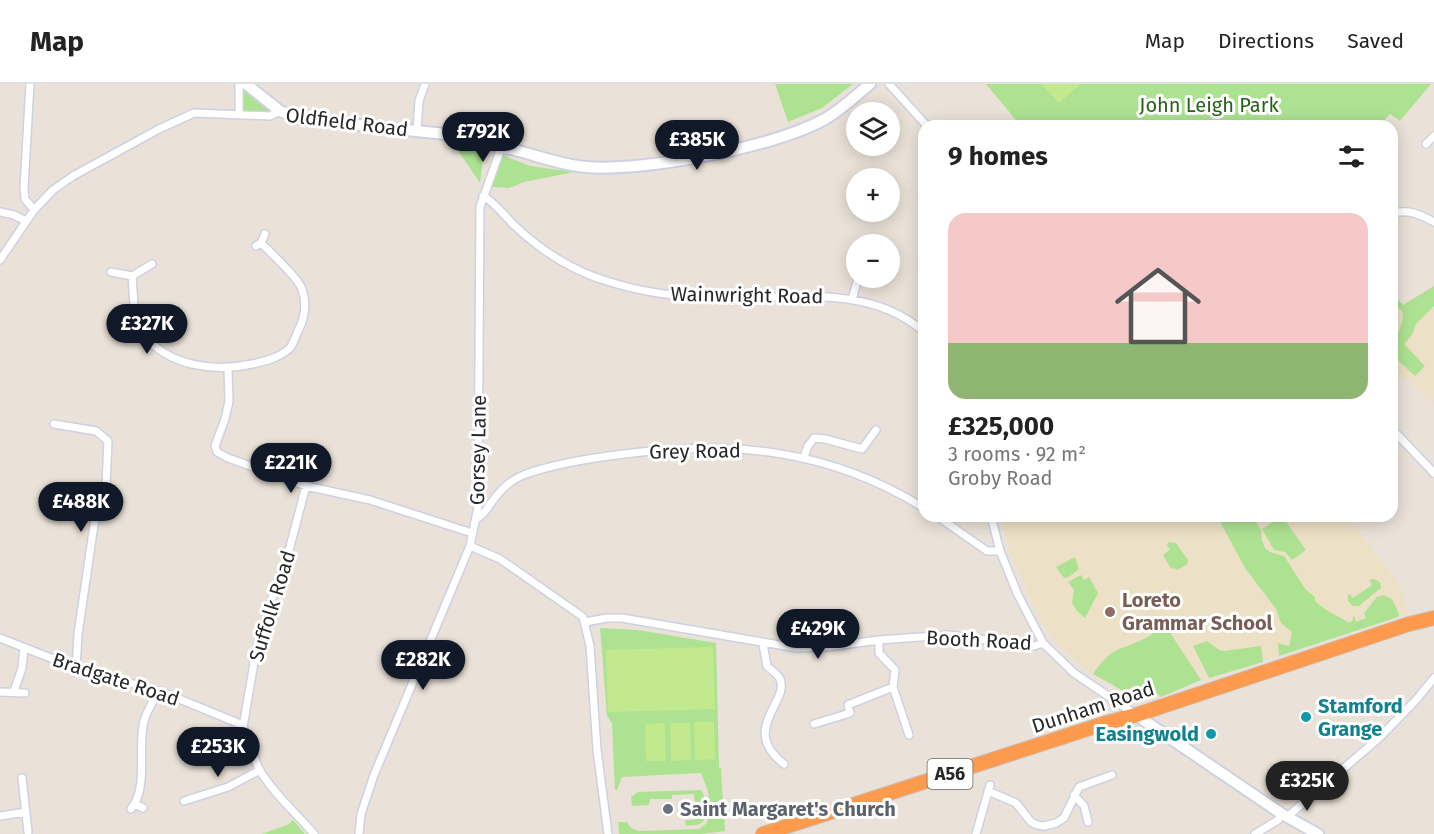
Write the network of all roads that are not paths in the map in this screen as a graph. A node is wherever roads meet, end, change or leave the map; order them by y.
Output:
1 (30, 84) edge
2 (239, 84) edge
3 (246, 84) edge
4 (425, 84) edge
5 (870, 84) edge
6 (890, 84) edge
7 (280, 111) junction
8 (239, 114) junction
9 (922, 120) edge
10 (417, 130) junction
11 (1434, 136) edge
12 (1426, 144) dead end
13 (501, 148) junction
14 (483, 196) junction
15 (34, 210) junction
16 (1398, 211) edge
17 (0, 212) edge
18 (26, 221) junction
19 (1434, 222) edge
20 (265, 234) dead end
21 (0, 260) edge
22 (152, 264) dead end
23 (111, 272) dead end
24 (132, 276) junction
25 (855, 288) edge
26 (852, 300) junction
27 (918, 328) edge
28 (228, 369) junction
29 (54, 424) dead end
30 (876, 430) dead end
31 (1398, 435) edge
32 (804, 457) junction
33 (1434, 473) edge
34 (306, 486) junction
35 (918, 505) edge
36 (476, 519) junction
37 (946, 522) edge
38 (992, 522) edge
39 (472, 533) junction
40 (470, 546) junction
41 (1000, 551) junction
42 (1434, 618) edge
43 (585, 622) junction
44 (0, 638) edge
45 (879, 640) junction
46 (1043, 643) junction
47 (764, 644) junction
48 (24, 648) junction
49 (76, 668) junction
50 (1434, 678) edge
51 (893, 687) junction
52 (14, 691) junction
53 (159, 691) junction
54 (0, 692) edge
55 (25, 693) dead end
56 (1136, 715) junction
57 (814, 724) dead end
58 (243, 727) junction
59 (909, 735) dead end
60 (784, 764) dead end
61 (260, 770) junction
62 (1112, 775) dead end
63 (22, 778) dead end
64 (1074, 795) junction
65 (184, 801) dead end
66 (143, 808) dead end
67 (26, 812) junction
68 (1285, 815) junction
69 (0, 816) edge
70 (1088, 822) dead end
71 (1268, 826) junction
72 (608, 831) edge
73 (28, 832) dead end
74 (314, 834) edge
75 (359, 834) edge
76 (763, 834) edge
77 (975, 834) edge
78 (1256, 834) edge
79 (1272, 834) edge
80 (1318, 834) edge

1 - 15 street
2 - 8 street
3 - 7 street
4 - 10 street
5 - 13 street, Oldfield Road
6 - 9 street
7 - 8 street, Oldfield Road
7 - 10 street, Oldfield Road
8 - 15 street, Oldfield Road
10 - 13 street, Oldfield Road
11 - 12 street
13 - 14 street, Gorsey Lane
14 - 26 street, Wainwright Road
14 - 36 street, Gorsey Lane
15 - 18 street, Oldfield Road
16 - 19 street
17 - 18 street
18 - 21 street, Oldfield Road
20 - 28 street
22 - 24 street
23 - 24 street
24 - 28 street
25 - 26 street
26 - 27 street, Wainwright Road
28 - 34 street
29 - 49 street
30 - 32 street
31 - 33 street
32 - 35 street, Grey Road
32 - 36 street, Grey Road
34 - 39 street
34 - 58 street, Suffolk Road
36 - 39 street, Gorsey Lane
37 - 41 street
38 - 41 street
39 - 40 street, Gorsey Lane
40 - 43 street
40 - 75 street, Gorsey Lane
41 - 46 street
42 - 56 highway, Dunham Road / A56
43 - 47 street, Booth Road
43 - 72 street
44 - 48 street, Bradgate Road
45 - 46 street, Booth Road
45 - 47 street, Booth Road
45 - 51 street
46 - 56 street, Booth Road
47 - 60 street
48 - 49 street, Bradgate Road
48 - 52 street
49 - 53 street, Bradgate Road
50 - 68 street
51 - 57 street
51 - 59 street
52 - 54 street
52 - 55 street
53 - 58 street, Bradgate Road
53 - 66 street
56 - 68 street
56 - 76 highway, Dunham Road / A56
58 - 61 street
61 - 65 street
61 - 74 street
62 - 64 street
63 - 67 street
64 - 70 street
64 - 77 street
67 - 69 street
67 - 73 street
68 - 71 street
68 - 80 street
71 - 78 street
71 - 79 street

